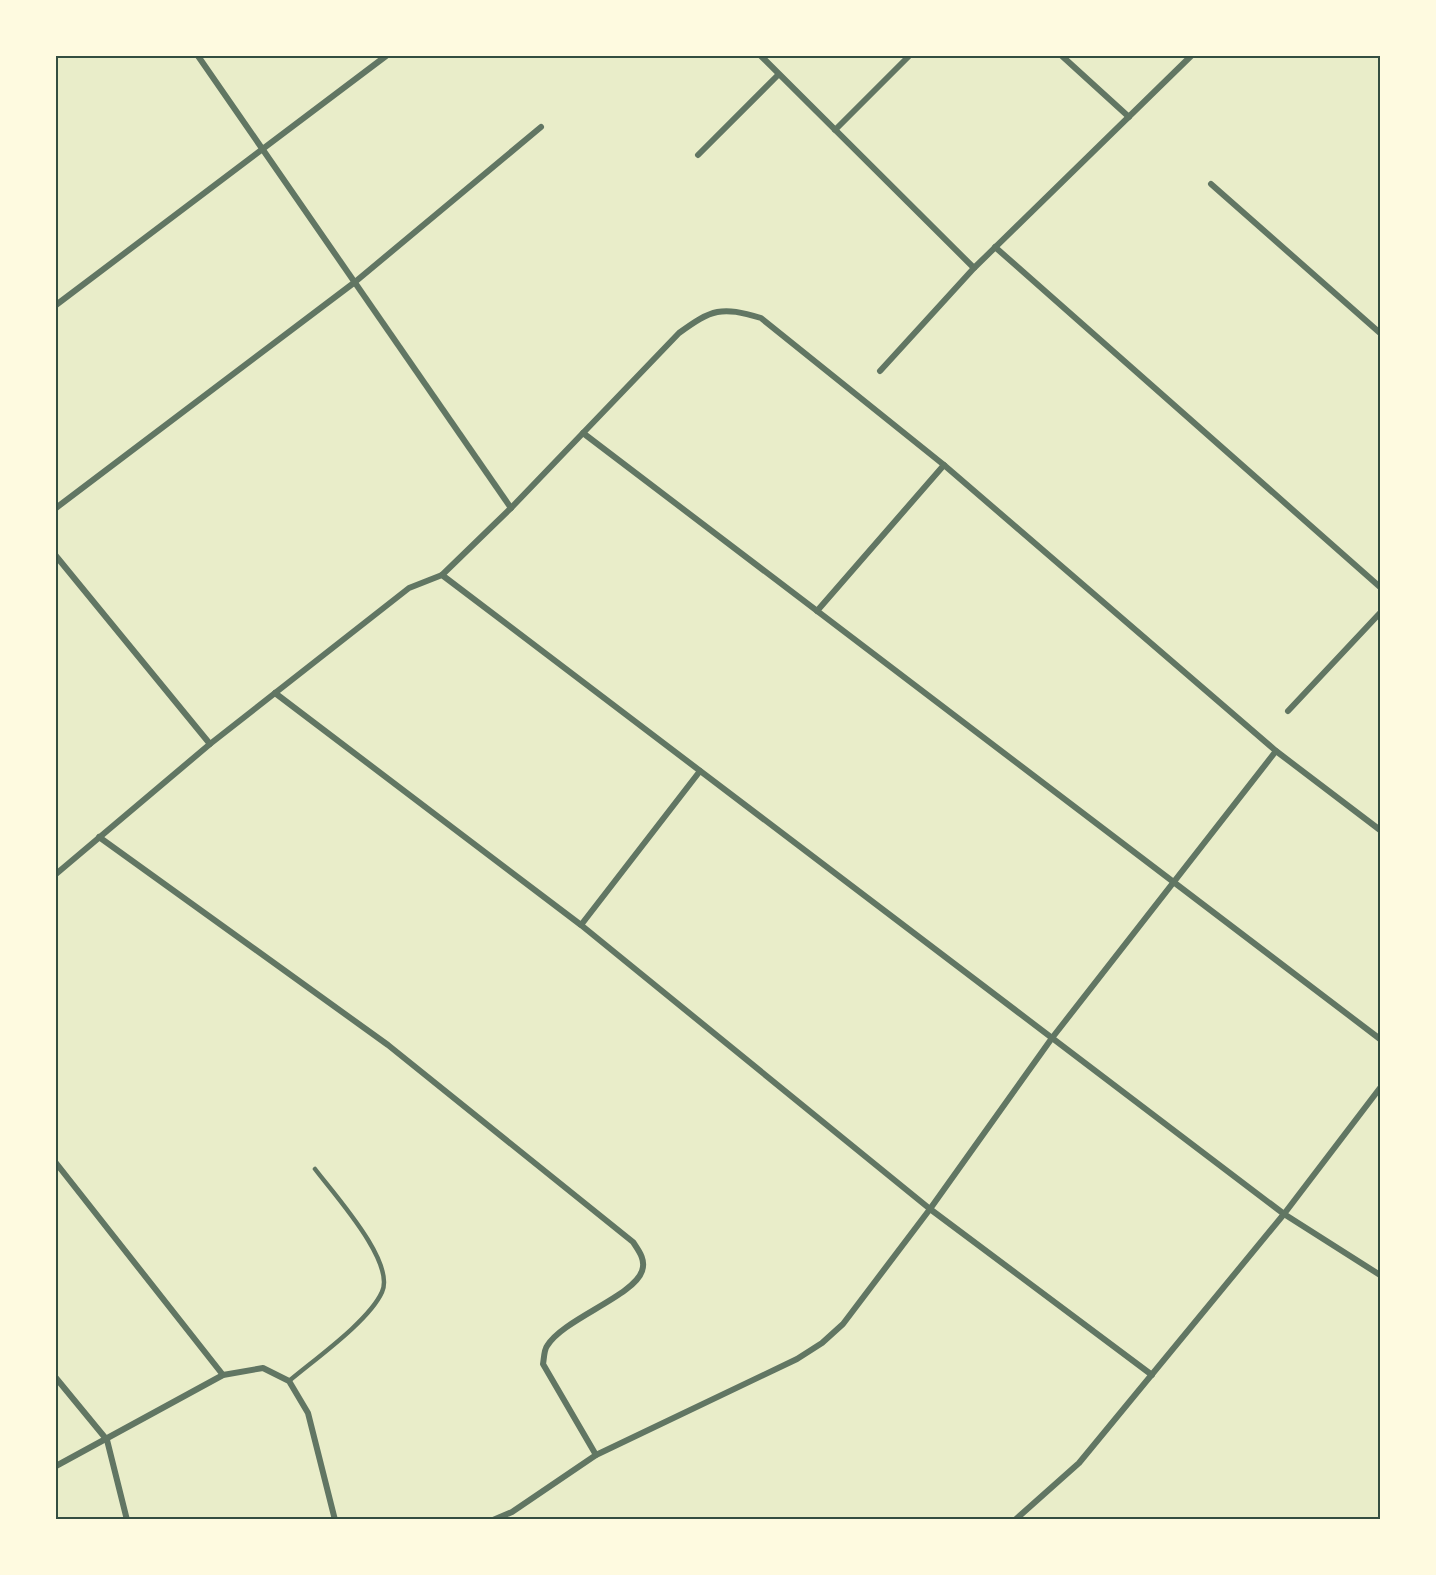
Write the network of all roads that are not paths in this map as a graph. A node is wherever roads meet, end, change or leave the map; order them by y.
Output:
1 (198, 56) edge
2 (386, 56) edge
3 (761, 56) edge
4 (909, 56) edge
5 (1062, 56) edge
6 (1191, 56) edge
7 (778, 75) junction
8 (1129, 117) junction
9 (541, 127) dead end
10 (835, 130) junction
11 (263, 149) junction
12 (698, 155) dead end
13 (1211, 184) dead end
14 (995, 247) junction
15 (974, 268) junction
16 (355, 282) junction
17 (56, 305) edge
18 (1380, 333) edge
19 (880, 371) dead end
20 (583, 433) junction
21 (944, 465) junction
22 (56, 508) edge
23 (511, 508) junction
24 (56, 556) edge
25 (442, 575) junction
26 (1380, 587) edge
27 (817, 611) junction
28 (1380, 613) edge
29 (275, 693) junction
30 (1288, 711) dead end
31 (210, 744) junction
32 (1276, 751) junction
33 (700, 771) junction
34 (1380, 830) edge
35 (99, 837) junction
36 (56, 874) edge
37 (1174, 883) junction
38 (581, 926) junction
39 (1052, 1038) junction
40 (1380, 1039) edge
41 (1380, 1088) edge
42 (56, 1163) edge
43 (315, 1169) dead end
44 (930, 1209) junction
45 (1284, 1214) junction
46 (1380, 1275) edge
47 (224, 1375) junction
48 (1152, 1375) junction
49 (56, 1378) edge
50 (289, 1381) junction
51 (107, 1440) junction
52 (596, 1455) junction
53 (56, 1466) edge
54 (127, 1520) edge
55 (336, 1520) edge
56 (493, 1520) edge
57 (1016, 1520) edge

1 - 11 street
2 - 11 street
3 - 7 street
4 - 10 street
5 - 8 street
6 - 8 street
7 - 10 street
7 - 12 street
8 - 14 street
9 - 16 street
10 - 15 street
11 - 16 street
11 - 17 street
13 - 18 street
14 - 15 street
14 - 26 street
15 - 19 street
16 - 22 street
16 - 23 street
20 - 21 street
20 - 23 street
20 - 27 street
21 - 27 street
21 - 32 street
23 - 25 street
24 - 31 street
25 - 29 street
25 - 33 street
27 - 37 street
28 - 30 street
29 - 31 street
29 - 38 street
31 - 35 street
32 - 34 street
32 - 37 street
33 - 38 street
33 - 39 street
35 - 36 street
35 - 52 street
37 - 39 street
37 - 40 street
38 - 44 street
39 - 44 street
39 - 45 street
41 - 45 street
42 - 47 street
43 - 50 lane
44 - 48 street
44 - 52 street
45 - 46 street
45 - 48 street
47 - 50 street
47 - 51 street
48 - 57 street
49 - 51 street
50 - 55 street
51 - 53 street
51 - 54 street
52 - 56 street

